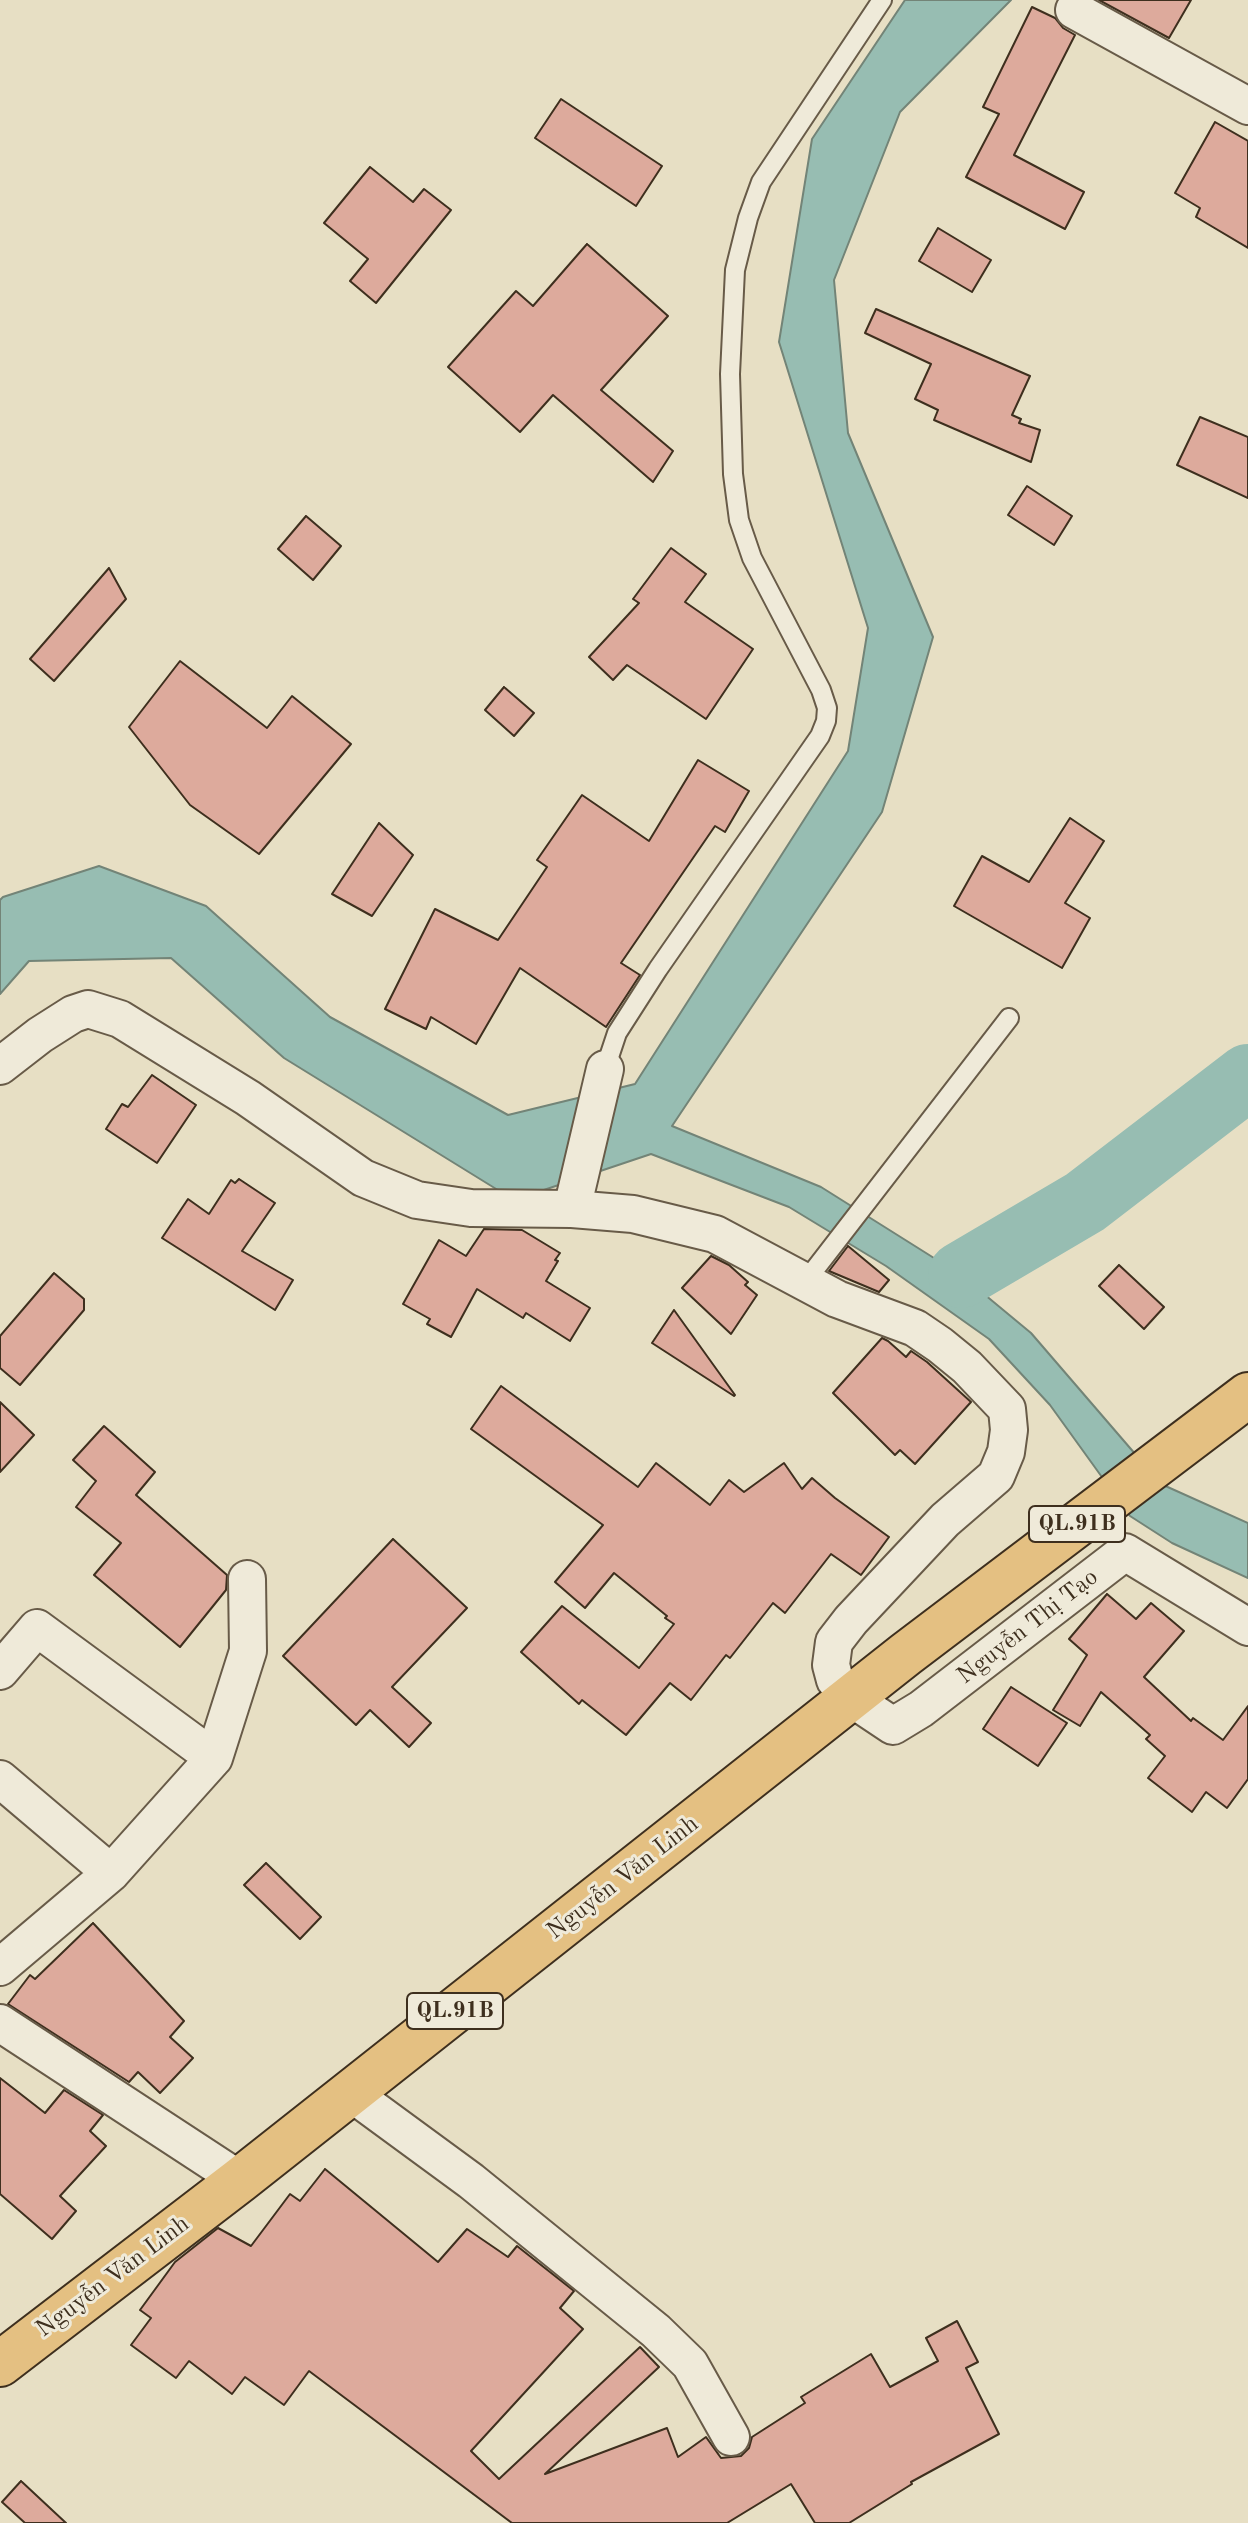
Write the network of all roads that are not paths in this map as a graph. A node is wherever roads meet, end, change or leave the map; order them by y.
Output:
1 (882, 0) edge
2 (1074, 10) dead end
3 (1248, 106) edge
4 (1009, 1018) dead end
5 (0, 1066) edge
6 (605, 1069) joint
7 (576, 1195) junction
8 (805, 1282) junction
9 (1248, 1395) edge
10 (247, 1579) dead end
11 (1248, 1627) edge
12 (0, 1671) edge
13 (851, 1698) junction
14 (214, 1758) junction
15 (0, 1779) edge
16 (111, 1873) junction
17 (0, 1967) edge
18 (0, 2023) edge
19 (351, 2093) junction
20 (240, 2180) junction
21 (0, 2364) edge
22 (731, 2437) dead end

1 - 6 lane
2 - 3 street
4 - 8 lane
5 - 7 street
6 - 7 street
7 - 8 street
8 - 13 street
9 - 13 highway, Nguyễn Văn Linh / QL.91B
10 - 14 street
11 - 13 street, Nguyễn Thị Tạo
12 - 14 street
13 - 19 highway, Nguyễn Văn Linh / QL.91B
14 - 16 street
15 - 16 street
16 - 17 street
18 - 20 street
19 - 20 highway, Nguyễn Văn Linh / QL.91B
19 - 22 street
20 - 21 highway, Nguyễn Văn Linh / QL.91B

